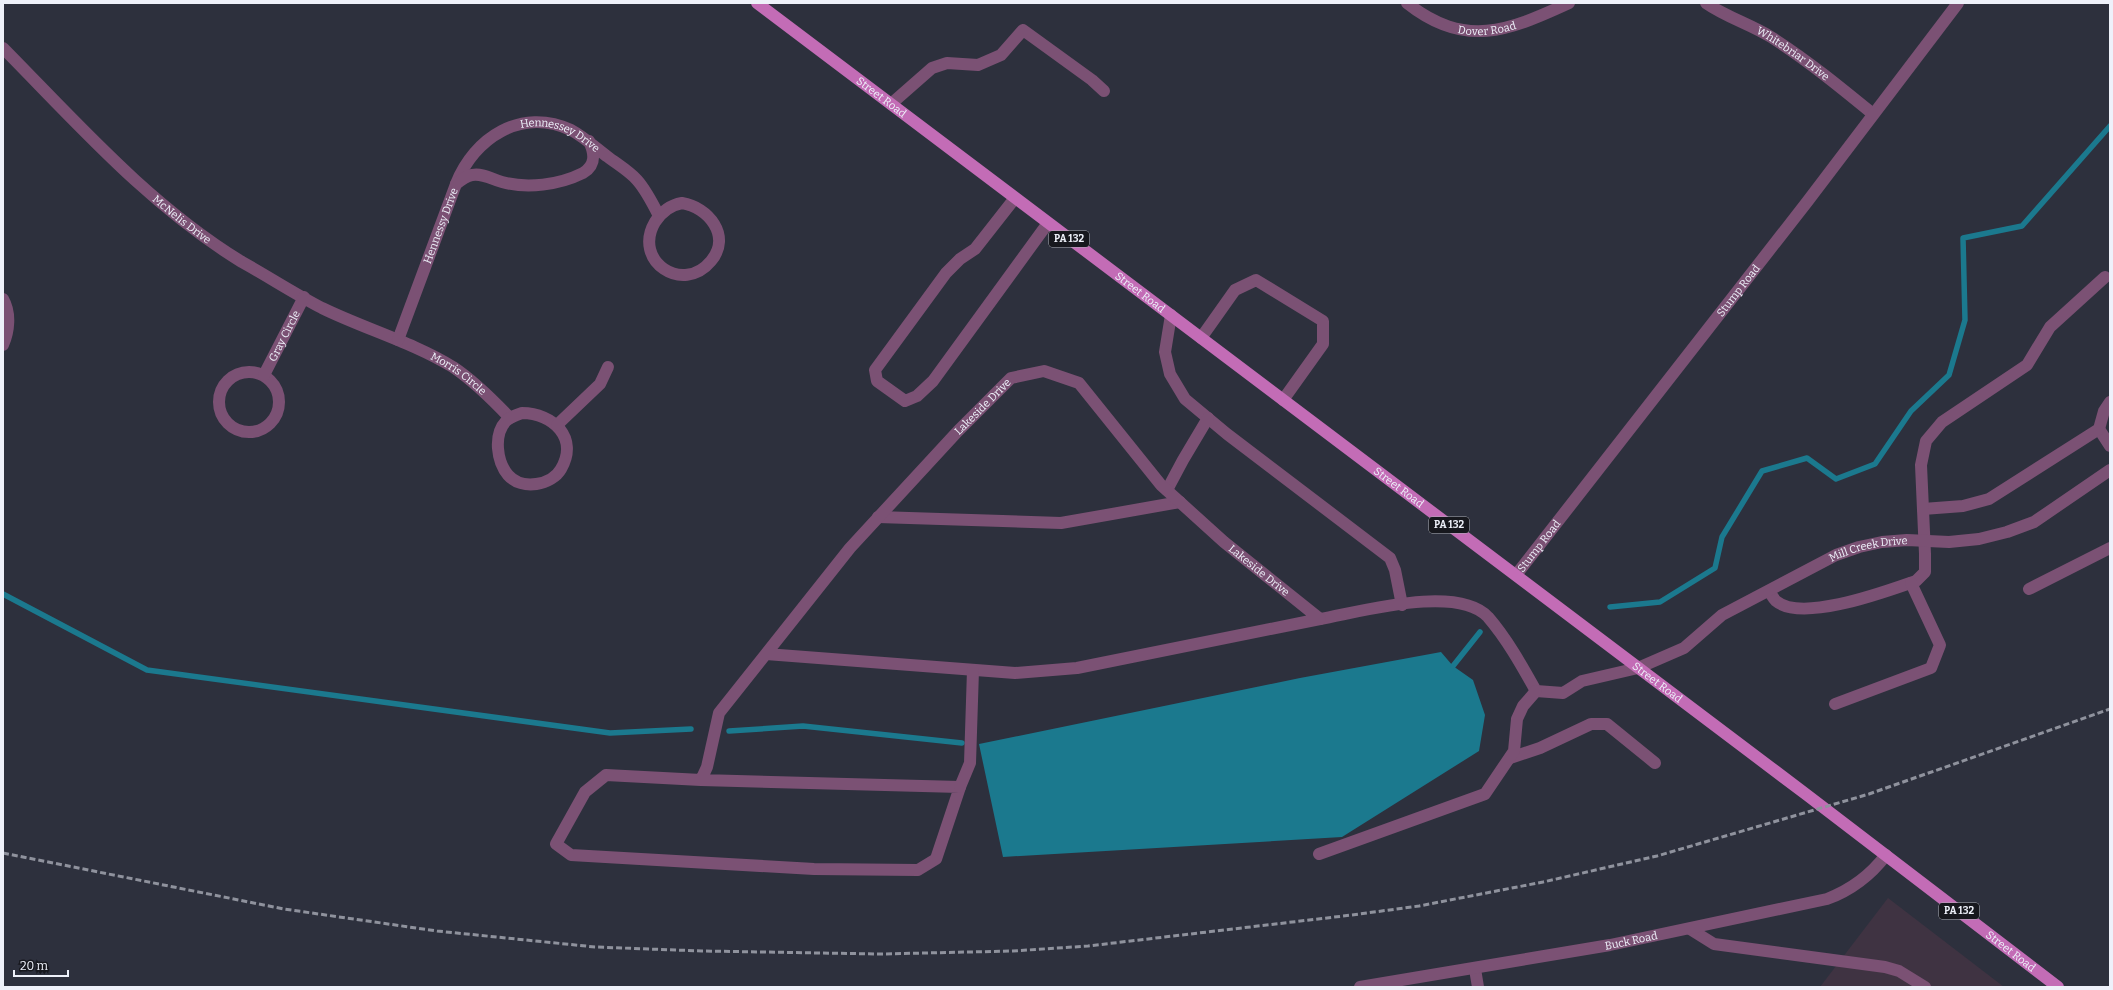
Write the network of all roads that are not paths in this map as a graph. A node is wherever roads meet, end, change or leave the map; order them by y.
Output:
1 (757, 3) edge
2 (1407, 3) edge
3 (1569, 3) edge
4 (1706, 3) edge
5 (1958, 3) edge
6 (3, 48) edge
7 (1104, 91) dead end
8 (891, 104) junction
9 (1873, 114) junction
10 (589, 142) junction
11 (456, 184) junction
12 (1015, 198) junction
13 (659, 216) junction
14 (1048, 223) junction
15 (2106, 277) dead end
16 (304, 297) junction
17 (3, 299) edge
18 (1171, 315) junction
19 (1201, 338) junction
20 (398, 340) junction
21 (3, 345) edge
22 (608, 367) dead end
23 (264, 374) junction
24 (1283, 400) junction
25 (2110, 402) edge
26 (510, 418) junction
27 (1208, 418) junction
28 (557, 425) junction
29 (2099, 430) junction
30 (2110, 446) edge
31 (2110, 470) edge
32 (1167, 490) junction
33 (1180, 502) junction
34 (1923, 508) junction
35 (878, 517) junction
36 (1925, 541) junction
37 (2110, 548) edge
38 (1516, 575) junction
39 (1911, 583) junction
40 (2030, 588) dead end
41 (1769, 591) junction
42 (1402, 604) junction
43 (1320, 619) junction
44 (766, 654) junction
45 (1638, 668) junction
46 (973, 670) junction
47 (1536, 691) junction
48 (1835, 704) dead end
49 (1510, 758) junction
50 (1655, 763) dead end
51 (702, 780) junction
52 (960, 787) junction
53 (1319, 854) dead end
54 (1886, 855) junction
55 (1690, 929) junction
56 (1475, 969) junction
57 (1360, 987) edge
58 (1478, 987) edge
59 (1925, 987) edge
60 (2058, 987) edge

1 - 8 main road, Street Road / PA 132
2 - 3 street, Dover Road
4 - 9 street, Whitebriar Drive
5 - 9 street, Stump Road
6 - 16 street, McNelis Drive
7 - 8 street
8 - 12 main road, Street Road / PA 132
9 - 38 street, Stump Road
10 - 11 street, Hennessey Drive
10 - 11 street, Hennessy Drive
10 - 13 street, Hennessey Drive
11 - 20 street, Hennessy Drive
12 - 14 main road, Street Road / PA 132
12 - 14 street
13 - 13 street
14 - 18 main road, Street Road / PA 132
15 - 34 street
16 - 20 street, McNelis Drive
16 - 23 street, Gray Circle
17 - 21 street
18 - 19 main road, Street Road / PA 132
18 - 27 street
19 - 24 main road, Street Road / PA 132
19 - 24 street
20 - 26 street, Morris Circle
22 - 28 street
23 - 23 street, Gray Circle
24 - 38 main road, Street Road / PA 132
25 - 29 street
26 - 28 street
26 - 28 street
27 - 32 street
27 - 42 street
29 - 30 street
29 - 34 street
31 - 36 street, Mill Creek Drive
32 - 33 street, Lakeside Drive
32 - 35 street, Lakeside Drive
33 - 35 street
33 - 43 street, Lakeside Drive
34 - 36 street
35 - 44 street, Lakeside Drive
36 - 39 street
36 - 41 street, Mill Creek Drive
37 - 40 street
38 - 45 main road, Street Road / PA 132
39 - 41 street
39 - 48 street
41 - 45 street, Mill Creek Drive
42 - 43 street
42 - 47 street
43 - 46 street
44 - 46 street
44 - 51 street, Lakeside Drive
45 - 47 street
45 - 54 main road, Street Road / PA 132
46 - 52 street
47 - 49 street
49 - 50 street
49 - 53 street
51 - 52 street
51 - 52 street
54 - 55 street, Buck Road
54 - 60 main road, Street Road / PA 132
55 - 56 street, Buck Road
55 - 59 street
56 - 57 street, Buck Road
56 - 58 street

